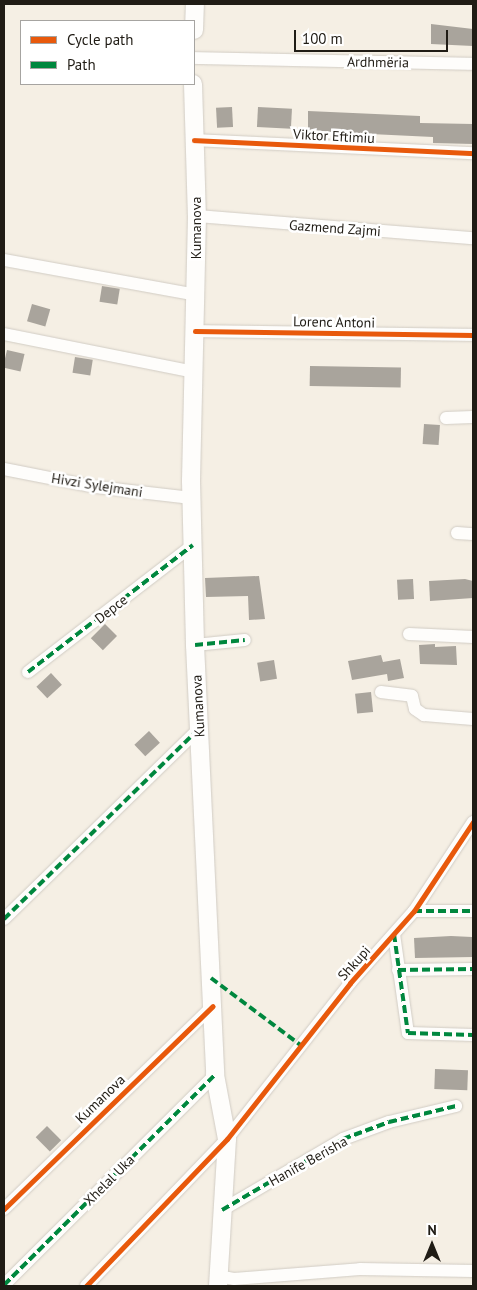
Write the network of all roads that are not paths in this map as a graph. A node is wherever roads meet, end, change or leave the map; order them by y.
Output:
1 (194, 4) edge
2 (194, 20) edge
3 (195, 58) edge
4 (473, 64) edge
5 (193, 85) edge
6 (194, 140) junction
7 (473, 153) edge
8 (197, 216) junction
9 (473, 238) edge
10 (4, 260) edge
11 (196, 295) junction
12 (195, 331) junction
13 (4, 334) edge
14 (473, 335) edge
15 (194, 372) junction
16 (473, 417) edge
17 (446, 418) dead end
18 (4, 469) edge
19 (191, 498) junction
20 (456, 532) dead end
21 (473, 534) edge
22 (193, 545) junction
23 (409, 634) dead end
24 (473, 637) edge
25 (245, 640) dead end
26 (195, 645) junction
27 (28, 672) dead end
28 (381, 692) dead end
29 (473, 719) edge
30 (200, 728) junction
31 (473, 822) edge
32 (414, 911) junction
33 (473, 911) edge
34 (4, 919) edge
35 (394, 934) junction
36 (473, 969) edge
37 (398, 970) junction
38 (213, 1006) junction
39 (473, 1035) edge
40 (215, 1075) junction
41 (456, 1106) dead end
42 (227, 1139) junction
43 (4, 1209) edge
44 (222, 1210) junction
45 (473, 1271) edge
46 (217, 1281) edge
47 (4, 1285) edge
48 (86, 1286) edge

1 - 2 main road
3 - 4 street, Ardhmëria
5 - 6 main road, Kumanova
6 - 7 street, Viktor Eftimiu
6 - 8 main road, Kumanova
8 - 9 street, Gazmend Zajmi
8 - 11 main road, Kumanova
10 - 11 street
11 - 12 main road, Kumanova
12 - 14 street, Lorenc Antoni
12 - 15 main road, Kumanova
13 - 15 street
15 - 19 main road, Kumanova
16 - 17 street
18 - 19 street, Hivzi Sylejmani
19 - 22 main road, Kumanova
20 - 21 street
22 - 26 main road, Kumanova
22 - 27 street, Depce
23 - 24 street
25 - 26 street
26 - 30 main road, Kumanova
28 - 29 street
30 - 34 street
30 - 38 main road, Kumanova
31 - 32 street, Shkupi
32 - 33 street
32 - 35 street, Shkupi
35 - 37 street
35 - 42 street, Shkupi
36 - 37 street
37 - 39 street
38 - 40 main road, Kumanova
38 - 43 street, Kumanova
40 - 42 main road, Kumanova
40 - 47 street, Xhelal Uka
41 - 44 street, Hanife Berisha
42 - 44 main road, Kumanova
42 - 48 street, Shkupi
44 - 46 main road, Kumanova
45 - 46 street

